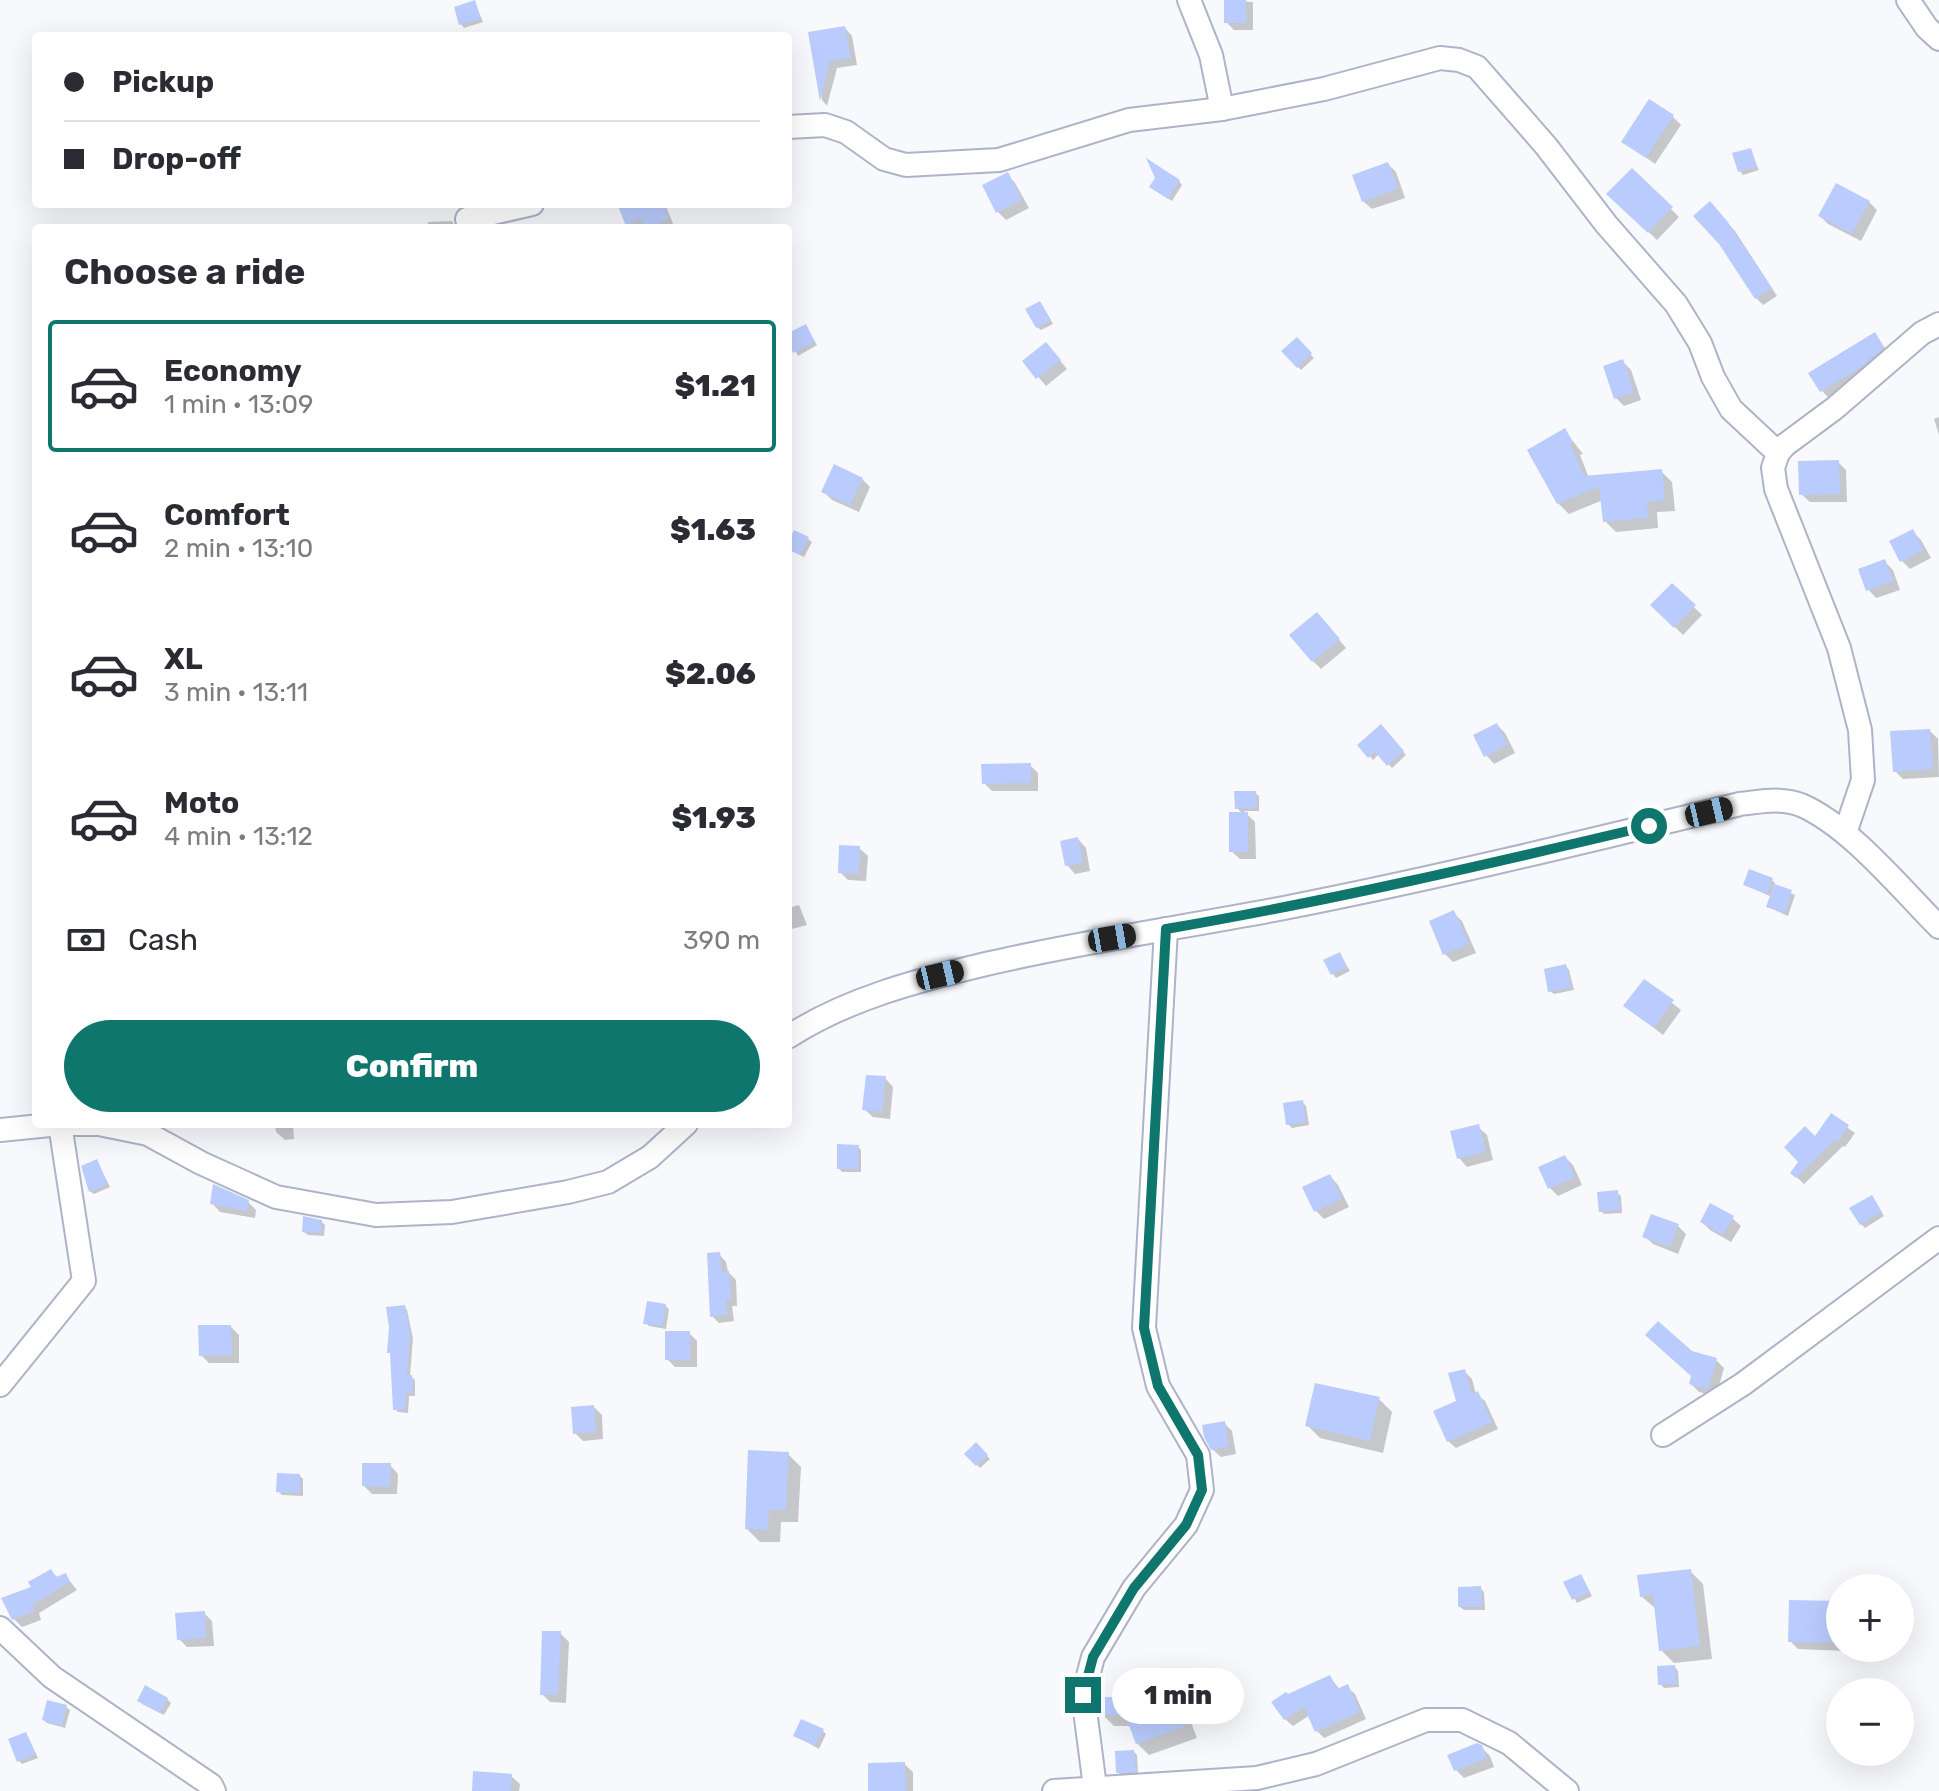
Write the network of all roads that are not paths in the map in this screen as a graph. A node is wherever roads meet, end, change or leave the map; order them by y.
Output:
1 (1189, 0) edge
2 (1908, 0) edge
3 (1939, 39) edge
4 (1222, 109) junction
5 (792, 127) edge
6 (515, 208) edge
7 (467, 219) dead end
8 (1939, 324) edge
9 (1778, 453) junction
10 (1845, 833) junction
11 (1939, 927) edge
12 (1166, 929) junction
13 (792, 1034) edge
14 (32, 1127) edge
15 (61, 1128) edge
16 (119, 1128) edge
17 (682, 1128) edge
18 (0, 1130) edge
19 (1939, 1238) edge
20 (0, 1385) edge
21 (1663, 1435) dead end
22 (0, 1628) edge
23 (1095, 1787) junction
24 (214, 1791) edge
25 (1054, 1791) edge
26 (1567, 1791) edge

1 - 4 street
2 - 3 street
4 - 5 street
4 - 9 street
6 - 7 street
8 - 9 street
9 - 10 street
10 - 11 street
10 - 12 street
12 - 13 street
12 - 23 street
14 - 18 street
15 - 20 street
16 - 17 street
19 - 21 street
22 - 24 street
23 - 25 street
23 - 26 street

